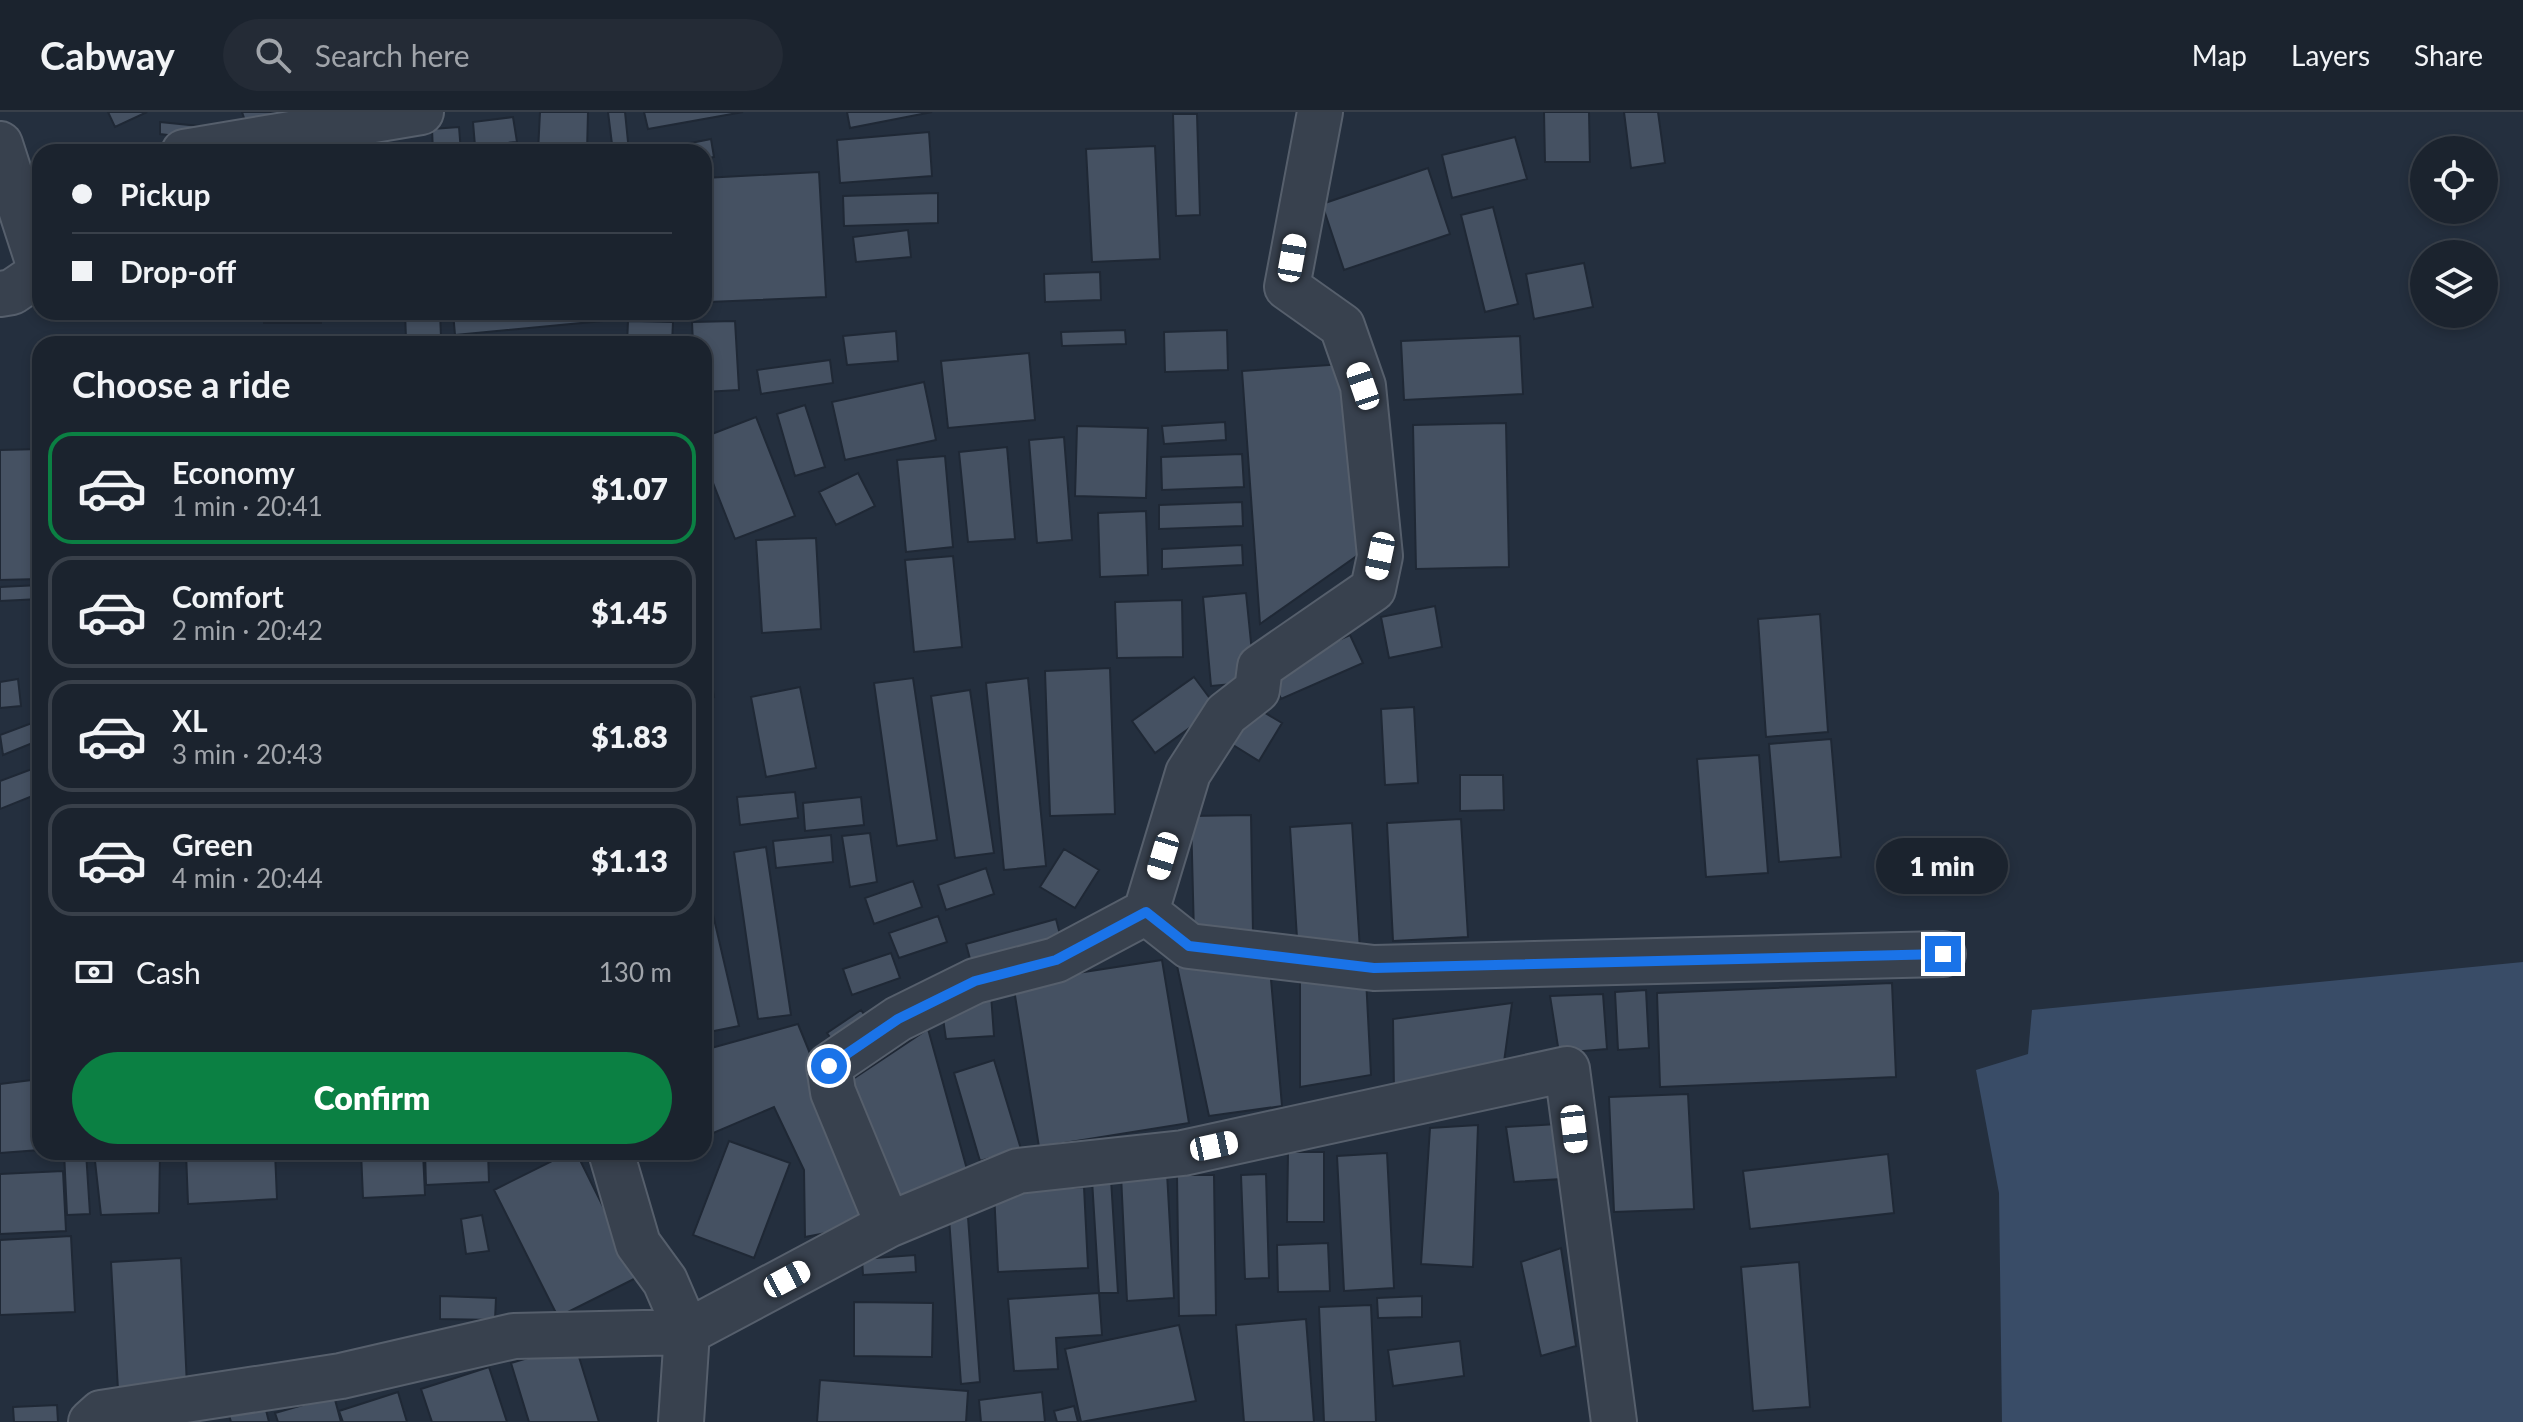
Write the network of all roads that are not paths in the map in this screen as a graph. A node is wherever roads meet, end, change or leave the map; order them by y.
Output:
1 (421, 112) edge
2 (1320, 112) edge
3 (0, 144) edge
4 (231, 144) edge
5 (32, 245) edge
6 (32, 276) edge
7 (0, 294) edge
8 (1146, 912) junction
9 (1943, 954) dead end
10 (613, 1160) edge
11 (888, 1225) junction
12 (687, 1332) junction
13 (91, 1422) edge
14 (681, 1422) edge
15 (1614, 1422) edge

1 - 4 street
2 - 8 street
3 - 5 street
6 - 7 street
8 - 9 street
8 - 11 street
10 - 12 street
11 - 12 street
11 - 15 street
12 - 13 street
12 - 14 street

